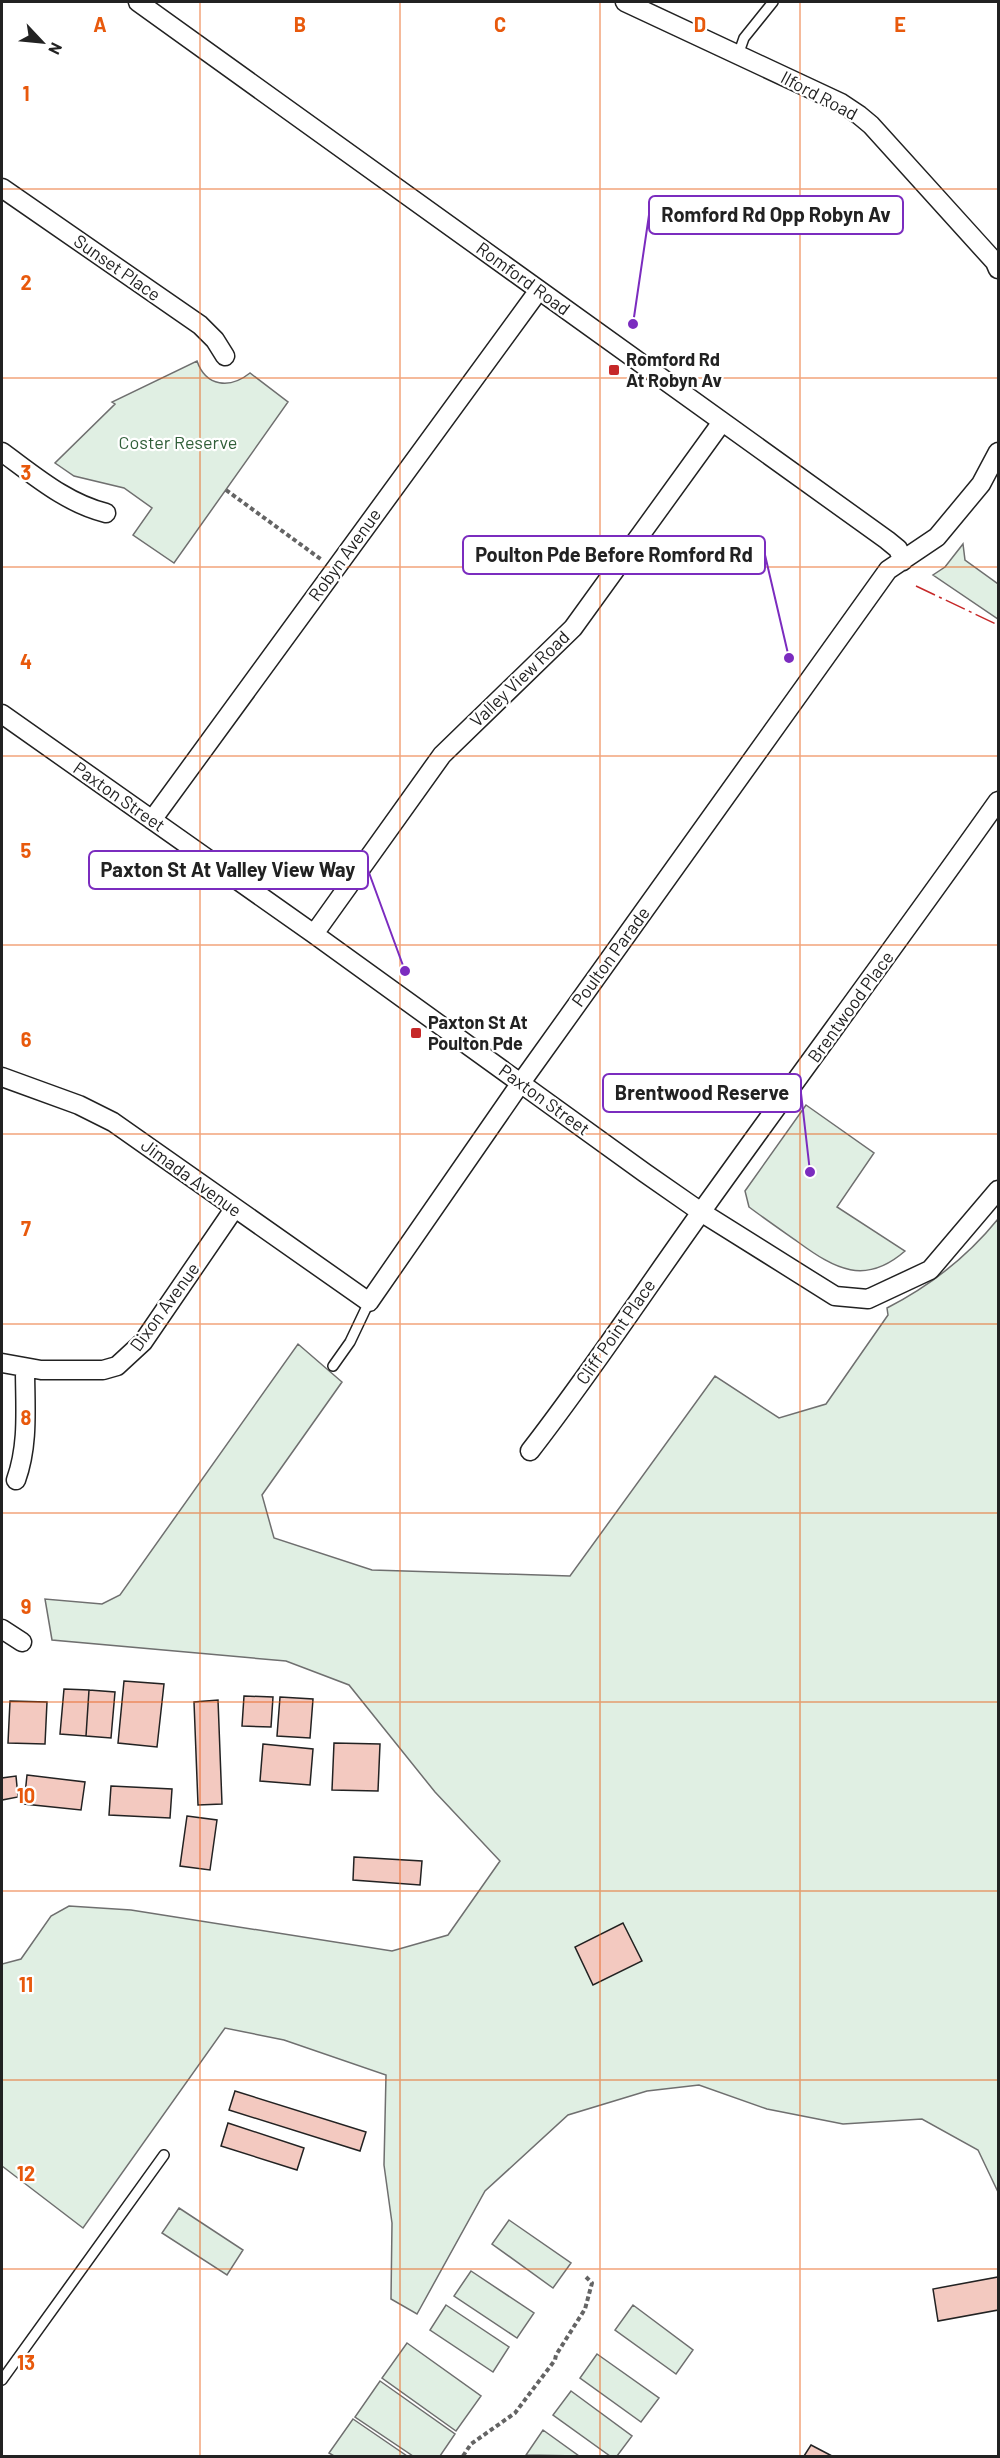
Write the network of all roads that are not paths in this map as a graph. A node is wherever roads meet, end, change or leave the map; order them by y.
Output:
1 (138, 2) edge
2 (625, 2) edge
3 (773, 2) edge
4 (738, 55) junction
5 (2, 188) edge
6 (999, 269) edge
7 (539, 290) junction
8 (225, 356) dead end
9 (722, 422) junction
10 (2, 452) edge
11 (999, 452) edge
12 (106, 513) dead end
13 (903, 561) junction
14 (2, 714) edge
15 (999, 801) edge
16 (152, 820) junction
17 (314, 934) junction
18 (2, 1077) edge
19 (520, 1084) junction
20 (999, 1190) edge
21 (234, 1209) junction
22 (701, 1212) junction
23 (369, 1302) junction
24 (2, 1363) edge
25 (333, 1366) dead end
26 (25, 1368) junction
27 (530, 1451) dead end
28 (16, 1480) dead end
29 (2, 1629) edge
30 (22, 1641) dead end
31 (164, 2155) dead end
32 (2, 2380) edge

1 - 7 street, Romford Road
2 - 4 street, Ilford Road
3 - 4 lane
4 - 6 street, Ilford Road
5 - 8 street, Sunset Place
7 - 9 street, Romford Road
7 - 16 street, Robyn Avenue
9 - 13 street, Romford Road
9 - 17 street, Valley View Road
10 - 12 street
11 - 13 street
13 - 19 street, Poulton Parade
14 - 16 street, Paxton Street
15 - 22 street, Brentwood Place
16 - 17 street, Paxton Street
17 - 19 street, Paxton Street
18 - 21 street, Jimada Avenue
19 - 22 street, Paxton Street
19 - 23 street, Poulton Parade
20 - 22 street, Paxton Street
21 - 23 street, Jimada Avenue
21 - 26 street, Dixon Avenue
22 - 27 street, Cliff Point Place
23 - 25 lane, Poulton Parade
24 - 26 street, Dixon Avenue
26 - 28 street
29 - 30 street
31 - 32 lane

